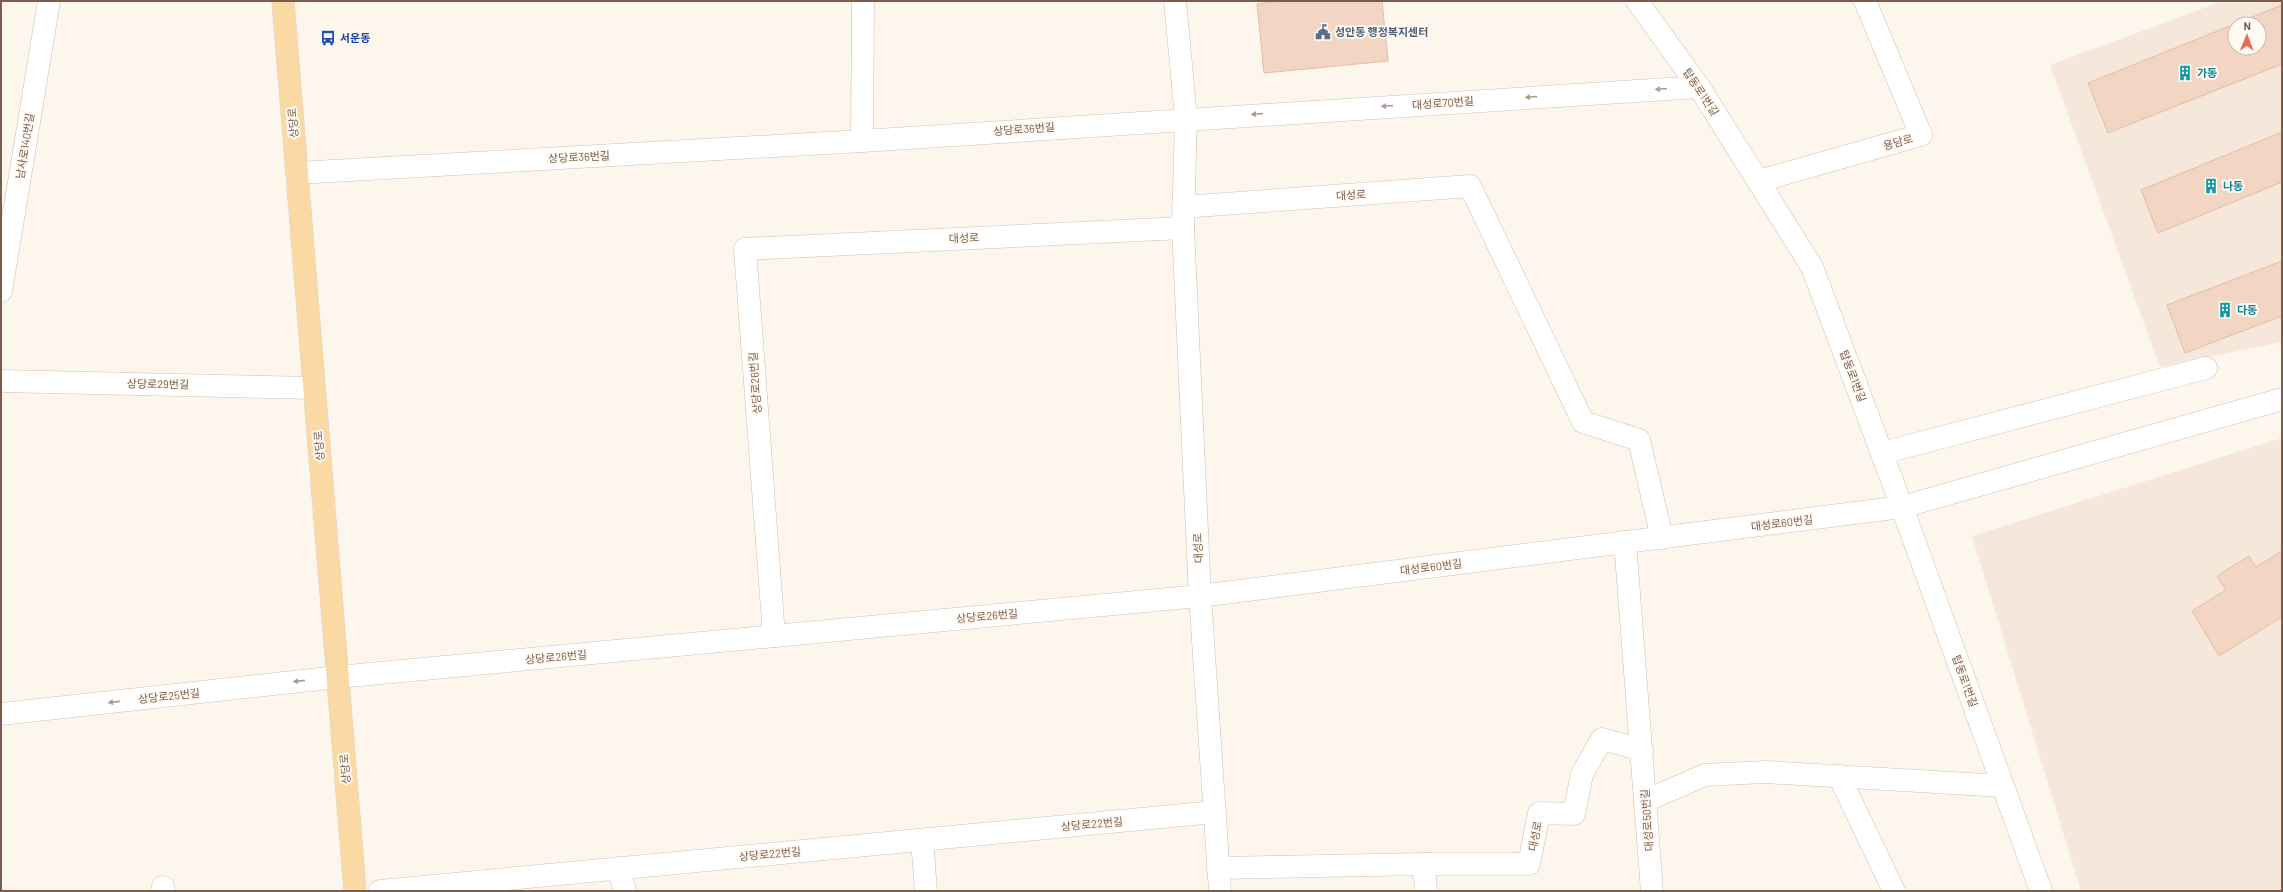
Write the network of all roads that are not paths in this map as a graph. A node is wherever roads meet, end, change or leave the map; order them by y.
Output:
1 (49, 1) edge
2 (283, 1) edge
3 (863, 1) edge
4 (1175, 1) edge
5 (1637, 1) edge
6 (1865, 1) edge
7 (1699, 87) junction
8 (1186, 118) junction
9 (862, 141) junction
10 (297, 173) junction
11 (1759, 182) junction
12 (1183, 218) junction
13 (745, 249) joint
14 (1, 291) edge
15 (2206, 368) dead end
16 (1, 381) edge
17 (314, 388) junction
18 (2282, 398) edge
19 (1882, 453) junction
20 (1902, 507) junction
21 (1662, 538) junction
22 (1625, 542) junction
23 (1200, 596) junction
24 (774, 636) junction
25 (338, 677) junction
26 (1, 714) edge
27 (1642, 750) junction
28 (1839, 776) junction
29 (2003, 786) junction
30 (1645, 801) junction
31 (1215, 812) junction
32 (922, 840) junction
33 (1424, 864) junction
34 (618, 868) junction
35 (1218, 868) junction
36 (355, 891) edge
37 (380, 891) edge
38 (625, 891) edge
39 (926, 891) edge
40 (1220, 891) edge
41 (1426, 891) edge
42 (1652, 891) edge
43 (1894, 891) edge
44 (2041, 891) edge

1 - 14 street, 남사로140번길
2 - 10 main road, 상당로
3 - 9 street
4 - 8 street, 대성로
5 - 7 street, 탑동로1번길
6 - 11 street, 용담로
7 -> 8 street, 대성로70번길
7 - 11 street, 탑동로1번길
8 - 9 street, 상당로36번길
8 - 12 street, 대성로
9 - 10 street, 상당로36번길
10 - 17 main road, 상당로
11 - 19 street, 탑동로1번길
12 - 13 street, 대성로
12 - 21 street, 대성로
12 - 23 street, 대성로
13 - 24 street, 상당로26번길
15 - 19 street
16 - 17 street, 상당로29번길
17 - 25 main road, 상당로
18 - 20 street, 대성로60번길
19 - 20 street, 탑동로1번길
20 - 21 street, 대성로60번길
20 - 29 street, 탑동로1번길
21 - 22 street, 대성로60번길
22 - 23 street, 대성로60번길
22 - 27 street, 대성로50번길
23 - 24 street, 상당로26번길
23 - 31 street, 대성로
24 - 25 street, 상당로26번길
25 -> 26 street, 상당로25번길
25 - 36 main road, 상당로
27 - 30 street, 대성로50번길
27 - 33 street, 대성로
28 - 29 street
28 - 30 street
28 - 43 street
29 - 44 street, 탑동로1번길
30 - 42 street, 대성로50번길
31 - 32 street, 상당로22번길
31 - 35 street, 대성로
32 - 34 street, 상당로22번길
32 - 39 street
33 - 35 street, 대성로
33 - 41 street
34 - 37 street, 상당로22번길
34 - 38 street
35 - 40 street, 대성로

